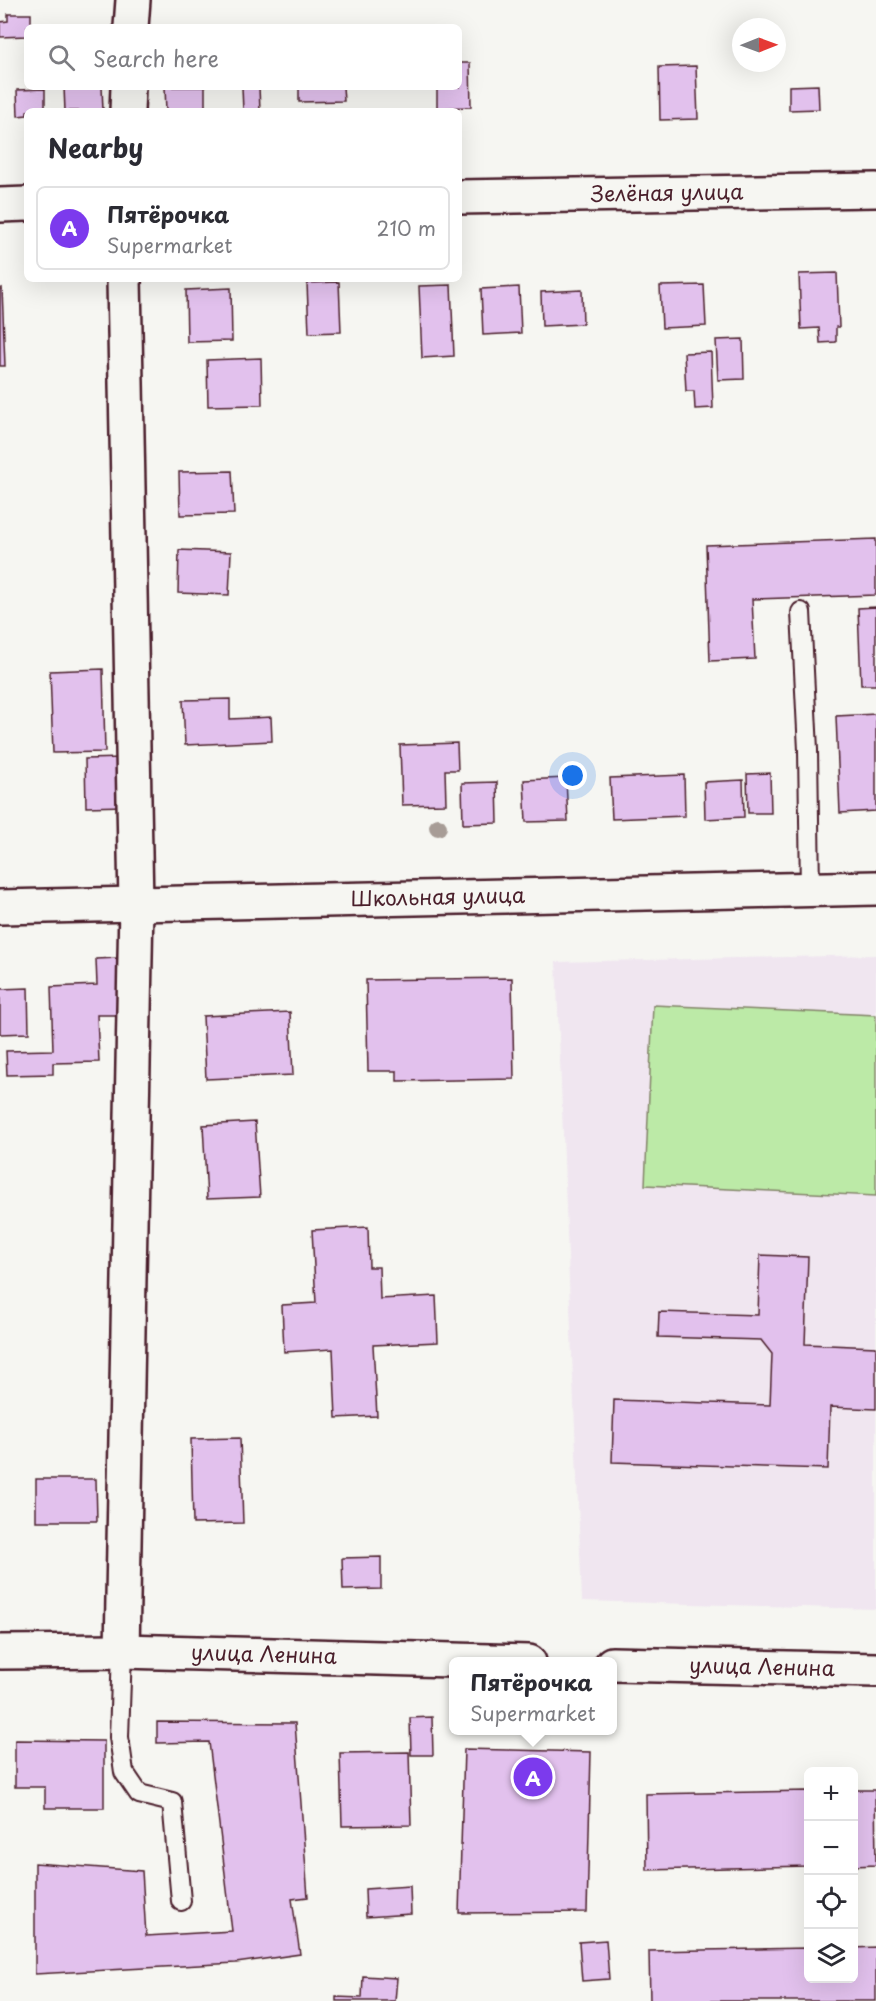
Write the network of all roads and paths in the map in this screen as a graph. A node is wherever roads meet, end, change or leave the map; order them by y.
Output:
1 (133, 0) edge
2 (131, 24) edge
3 (128, 90) edge
4 (127, 108) edge
5 (876, 190) edge
6 (462, 197) edge
7 (0, 204) edge
8 (24, 204) edge
9 (124, 282) edge
10 (801, 612) dead end
11 (876, 888) edge
12 (810, 889) junction
13 (136, 904) junction
14 (0, 907) edge
15 (122, 1651) junction
16 (0, 1652) edge
17 (449, 1660) edge
18 (617, 1664) edge
19 (876, 1670) edge
20 (181, 1901) dead end

1 - 2 street
3 - 4 street
5 - 6 street, Зелёная улица
7 - 8 street
9 - 13 street
10 - 12 lane
11 - 12 street, Школьная улица
12 - 13 street, Школьная улица
13 - 14 street, Школьная улица
13 - 15 street
15 - 16 street, улица Ленина
15 - 17 street, улица Ленина
15 - 20 lane
18 - 19 street, улица Ленина

